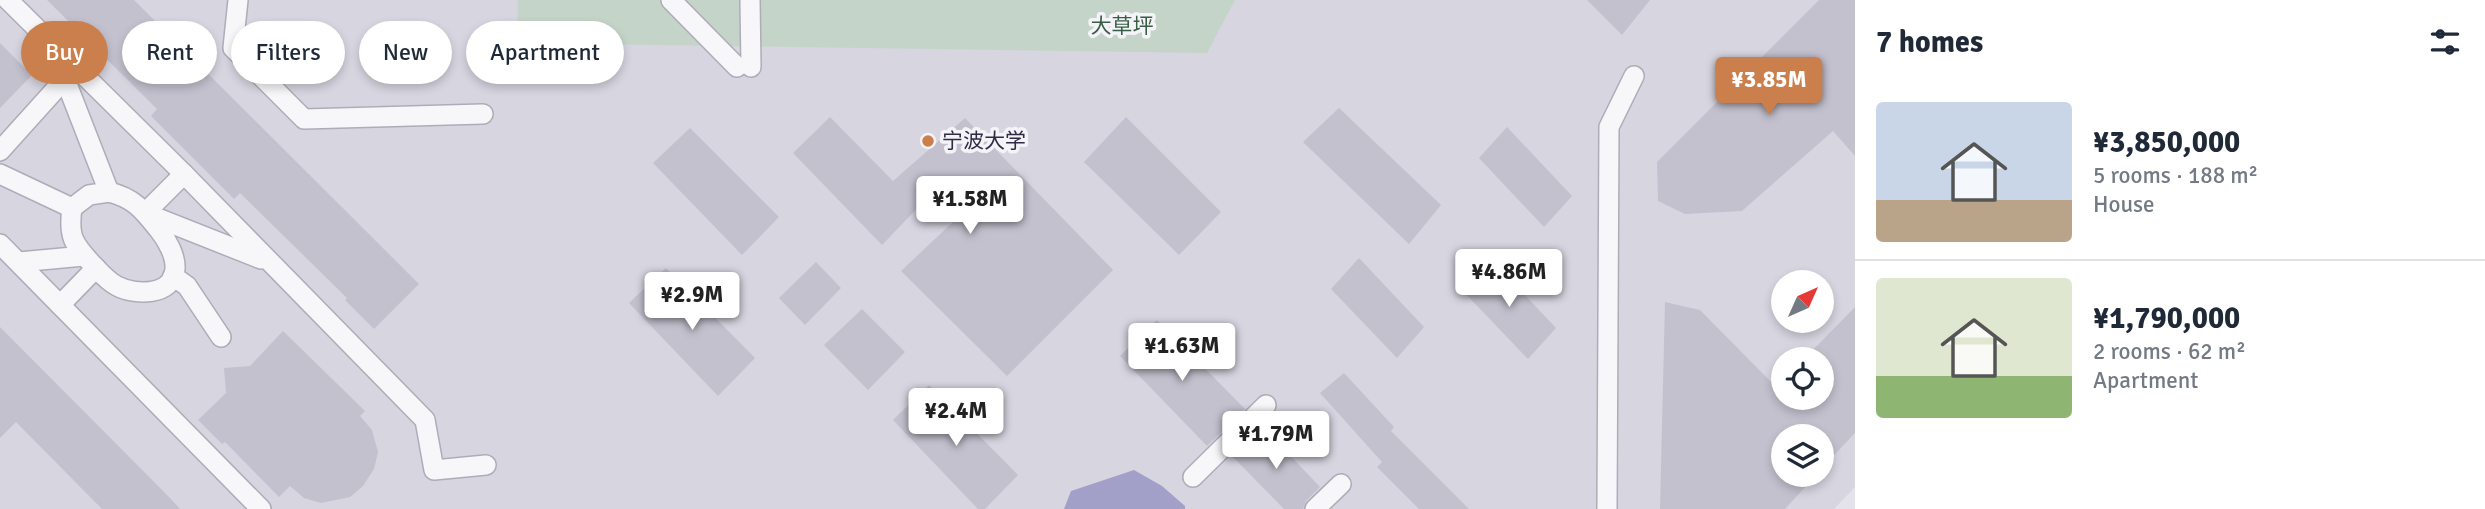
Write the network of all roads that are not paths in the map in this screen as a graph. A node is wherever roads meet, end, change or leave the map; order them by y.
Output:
1 (8, 0) edge
2 (238, 0) edge
3 (671, 0) edge
4 (750, 0) edge
5 (26, 21) edge
6 (1634, 76) dead end
7 (60, 84) edge
8 (74, 84) edge
9 (82, 84) edge
10 (483, 114) dead end
11 (0, 151) edge
12 (0, 174) edge
13 (184, 174) junction
14 (109, 192) junction
15 (72, 208) junction
16 (145, 213) junction
17 (0, 244) edge
18 (19, 262) junction
19 (90, 262) junction
20 (268, 262) junction
21 (173, 276) junction
22 (60, 305) junction
23 (221, 337) dead end
24 (1266, 405) dead end
25 (486, 465) dead end
26 (1193, 477) dead end
27 (1341, 484) dead end
28 (261, 509) edge
29 (1315, 509) edge
30 (1607, 509) edge

1 - 5 street
2 - 10 street
3 - 4 street
6 - 30 street
7 - 11 street
8 - 14 street
9 - 13 street
12 - 15 street
13 - 16 street
13 - 20 street
14 - 15 street
14 - 16 street
15 - 19 street
16 - 20 street
16 - 21 street
17 - 18 street
18 - 19 street
18 - 22 street
19 - 21 street
19 - 22 street
20 - 25 street
21 - 23 street
22 - 28 street
24 - 26 street
27 - 29 street

